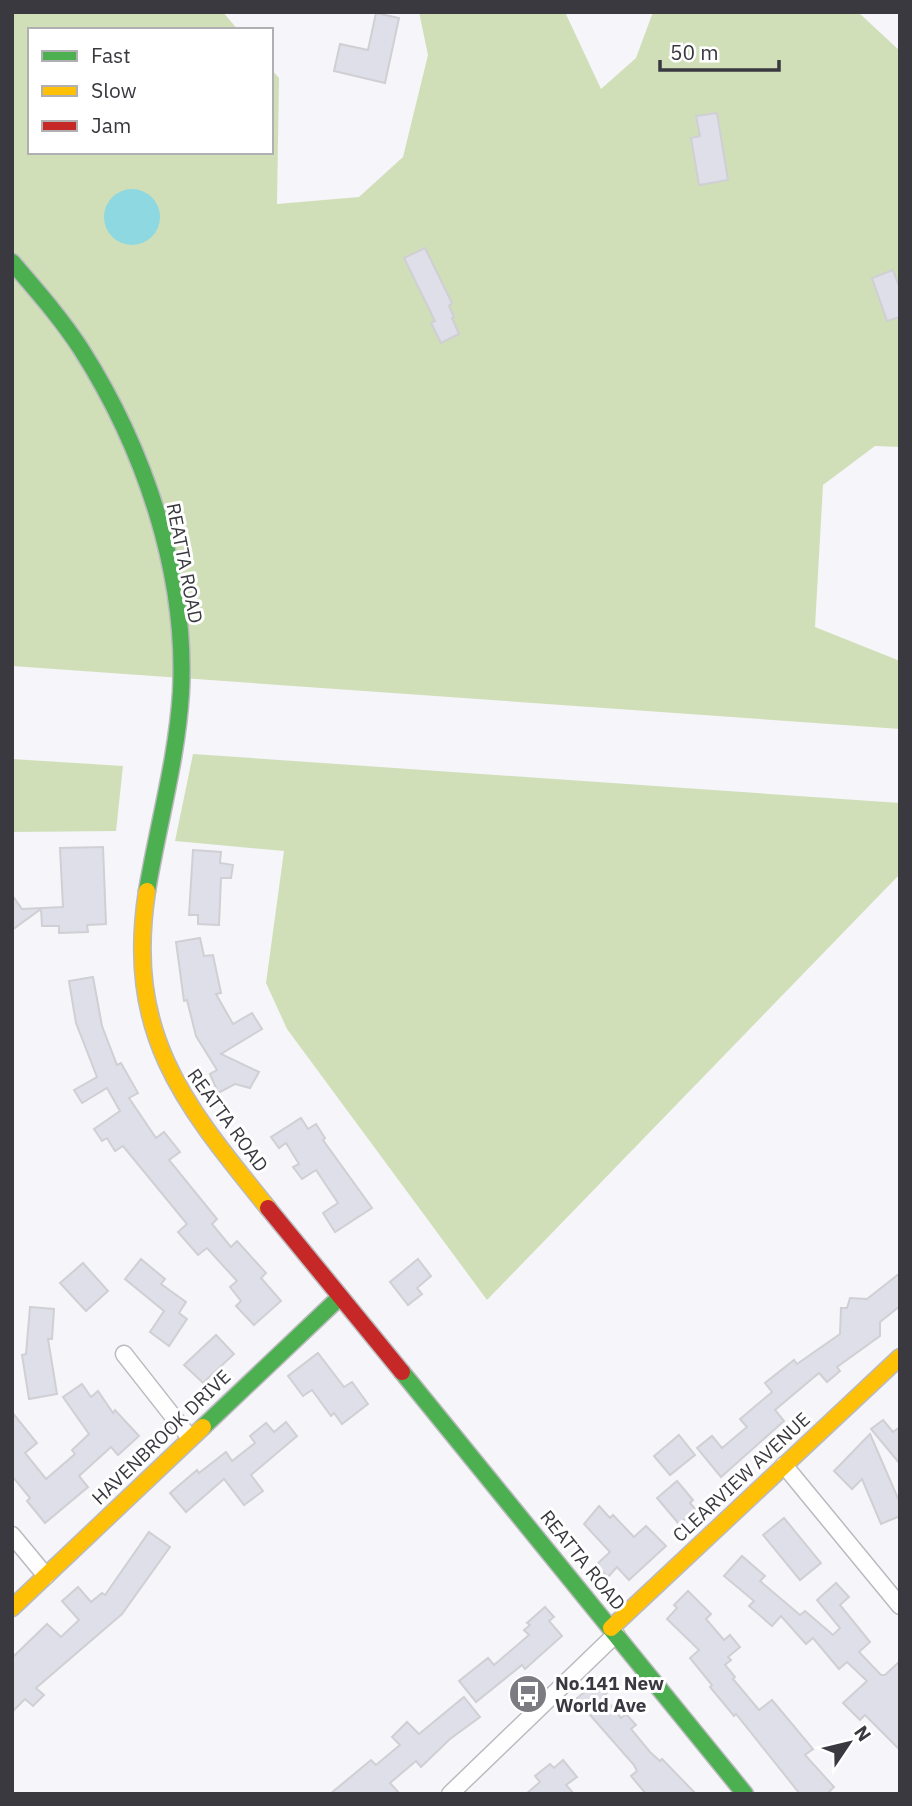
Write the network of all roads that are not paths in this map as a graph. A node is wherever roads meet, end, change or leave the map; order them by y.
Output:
1 (12, 262) edge
2 (341, 1297) junction
3 (124, 1354) dead end
4 (900, 1357) edge
5 (190, 1438) junction
6 (785, 1465) junction
7 (12, 1535) edge
8 (46, 1576) junction
9 (900, 1606) edge
10 (12, 1608) edge
11 (614, 1631) junction
12 (450, 1794) edge
13 (745, 1794) edge

1 - 2 street, REATTA ROAD
2 - 5 street, HAVENBROOK DRIVE
2 - 11 street, REATTA ROAD
3 - 5 street
4 - 6 street, CLEARVIEW AVENUE
5 - 8 street, HAVENBROOK DRIVE
6 - 9 street
6 - 11 street, CLEARVIEW AVENUE
7 - 8 street
8 - 10 street, HAVENBROOK DRIVE
11 - 12 street
11 - 13 street, REATTA ROAD

